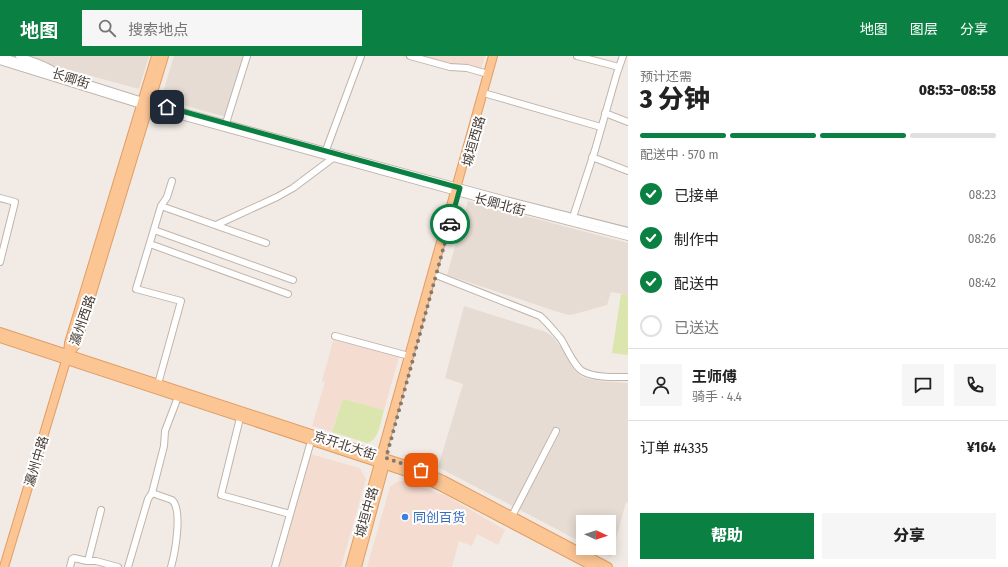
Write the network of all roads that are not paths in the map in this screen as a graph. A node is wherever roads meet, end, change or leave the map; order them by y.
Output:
1 (0, 56) edge
2 (20, 56) edge
3 (156, 56) edge
4 (164, 56) edge
5 (247, 56) edge
6 (361, 56) edge
7 (410, 56) edge
8 (493, 56) edge
9 (497, 56) edge
10 (577, 56) edge
11 (623, 56) edge
12 (0, 61) edge
13 (619, 67) junction
14 (488, 74) junction
15 (62, 76) junction
16 (487, 94) junction
17 (145, 104) junction
18 (605, 113) junction
19 (628, 122) edge
20 (226, 123) junction
21 (601, 128) junction
22 (326, 150) junction
23 (592, 157) junction
24 (333, 158) junction
25 (628, 171) edge
26 (172, 181) dead end
27 (458, 190) junction
28 (0, 198) edge
29 (161, 206) junction
30 (573, 217) junction
31 (216, 225) junction
32 (154, 230) junction
33 (628, 232) edge
34 (628, 237) edge
35 (266, 243) dead end
36 (150, 244) junction
37 (0, 262) edge
38 (436, 274) junction
39 (293, 280) dead end
40 (288, 294) dead end
41 (0, 332) edge
42 (335, 336) dead end
43 (0, 338) edge
44 (409, 356) junction
45 (67, 357) junction
46 (628, 377) edge
47 (158, 384) junction
48 (178, 397) junction
49 (240, 418) junction
50 (556, 431) dead end
51 (311, 441) junction
52 (383, 461) junction
53 (152, 493) junction
54 (101, 510) dead end
55 (290, 514) junction
56 (512, 516) junction
57 (88, 561) junction
58 (4, 567) edge
59 (70, 567) edge
60 (118, 567) edge
61 (128, 567) edge
62 (172, 567) edge
63 (275, 567) edge
64 (350, 567) edge
65 (357, 567) edge
66 (594, 567) edge
67 (608, 567) edge

1 - 15 street, 长卿街
2 - 15 street
3 - 17 main road, 瀛州西路
4 - 17 main road, 瀛州西路
5 - 20 street
6 - 22 street
7 - 14 street
8 - 14 main road, 城垣西路
9 - 16 main road, 城垣西路
10 - 13 street
11 - 13 street
12 - 17 street, 长卿街
13 - 18 street
14 - 27 main road, 城垣西路
15 - 17 street, 长卿街
16 - 21 street
16 - 27 main road, 城垣西路
17 - 20 street, 长卿北街
17 - 24 street, 长卿北街
17 - 45 main road, 瀛州西路
18 - 19 street
18 - 21 street
20 - 22 street, 长卿北街
21 - 23 street
22 - 27 street, 长卿北街
23 - 25 street
23 - 30 street
24 - 27 street, 长卿北街
24 - 31 street
26 - 29 street
27 - 30 street, 长卿北街
27 - 34 street, 长卿北街
27 - 38 main road, 城垣西路
27 - 44 main road, 城垣西路
28 - 37 street
29 - 31 street
29 - 32 street
30 - 33 street, 长卿北街
31 - 35 street
32 - 36 street
32 - 39 street
36 - 40 street
36 - 47 street
38 - 46 street
38 - 52 main road, 城垣西路
41 - 45 main road
42 - 44 street
43 - 45 main road
44 - 52 main road, 城垣西路
45 - 47 main road, 京开北大街
45 - 48 main road, 京开北大街
45 - 58 main road, 瀛州中路
47 - 52 main road, 京开北大街
48 - 49 main road, 京开北大街
48 - 53 street
49 - 51 main road, 京开北大街
49 - 55 street
50 - 56 street
51 - 52 main road, 京开北大街
51 - 55 street
52 - 56 main road, 京开北大街
52 - 64 main road, 城垣中路
52 - 65 main road, 城垣中路
52 - 66 main road, 京开北大街
53 - 61 street
53 - 62 street
54 - 57 street
55 - 63 street
56 - 67 main road, 京开北大街
57 - 59 street
57 - 60 street

